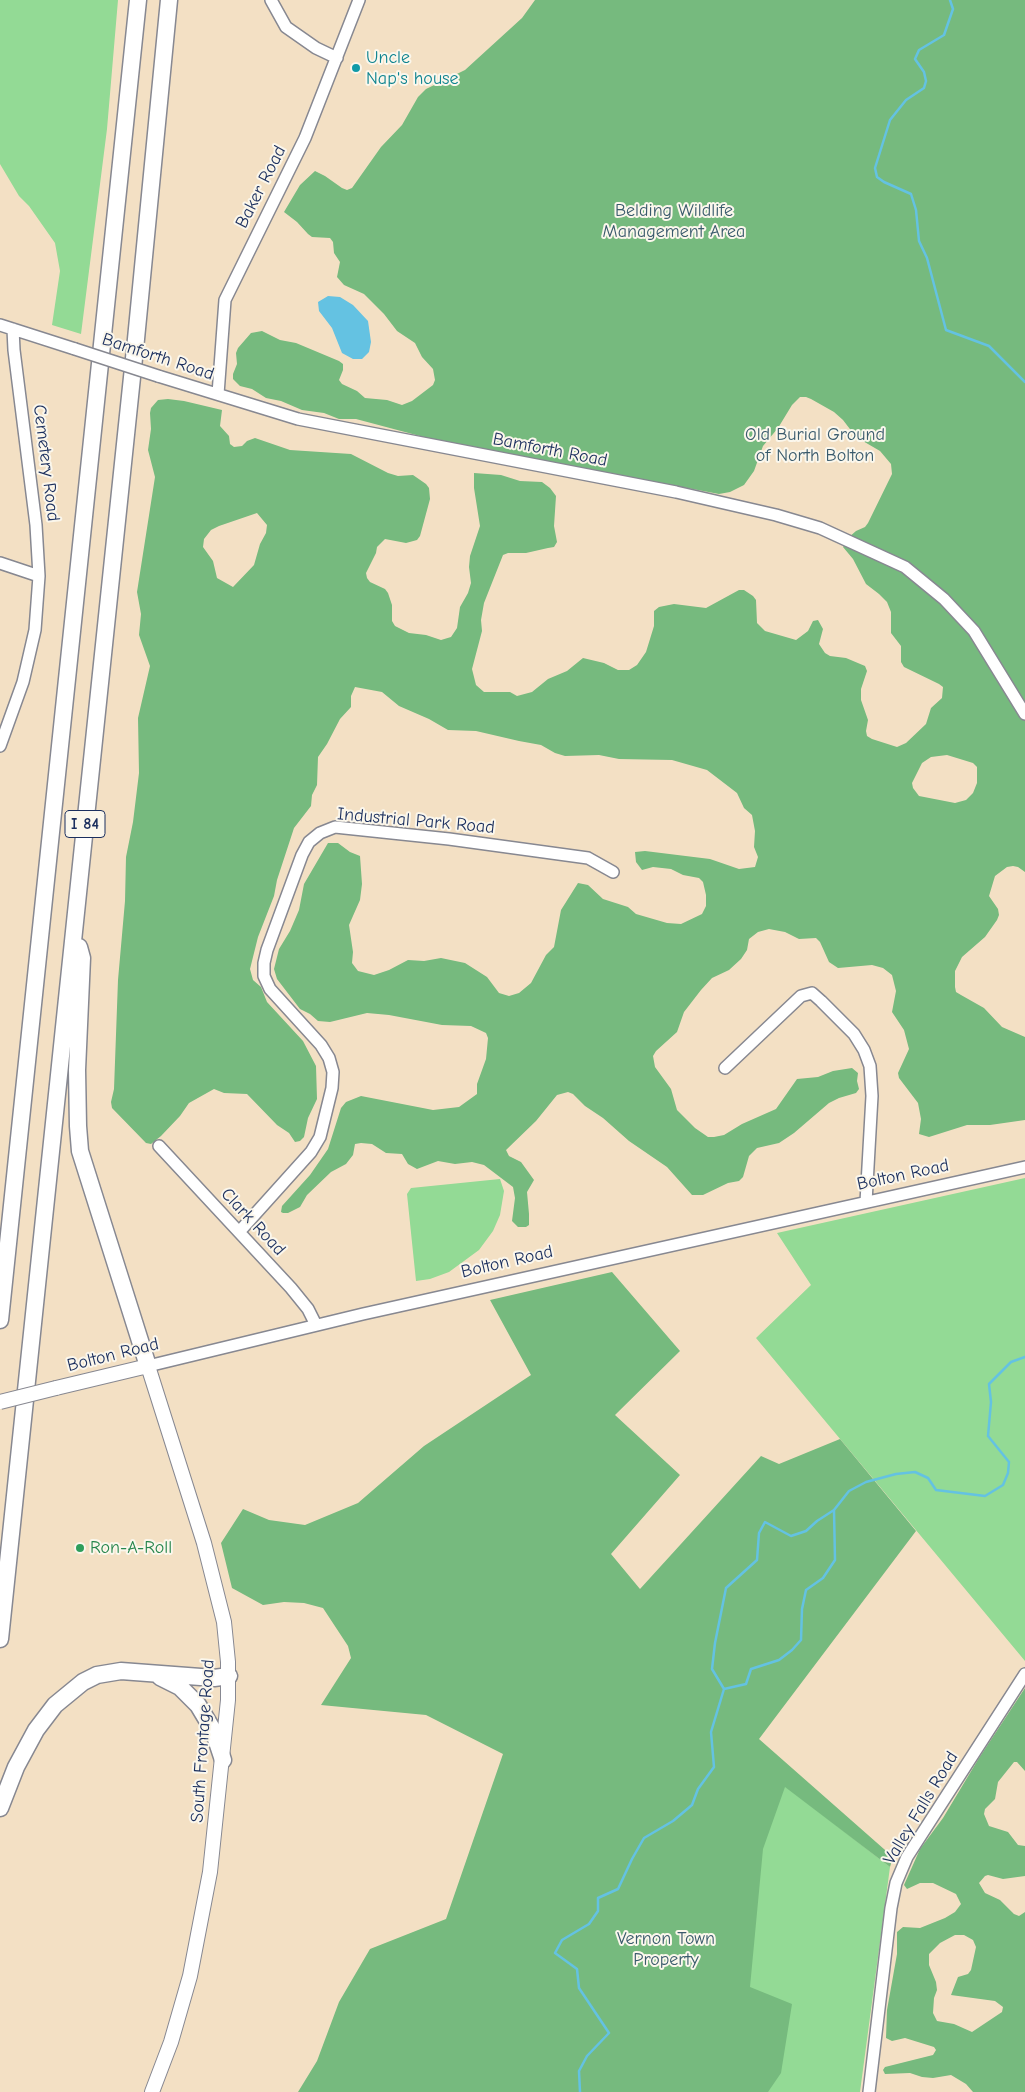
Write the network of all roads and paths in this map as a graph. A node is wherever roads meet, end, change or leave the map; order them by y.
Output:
1 (138, 0) edge
2 (169, 0) edge
3 (271, 0) edge
4 (359, 0) edge
5 (337, 58) junction
6 (0, 325) edge
7 (13, 329) junction
8 (218, 394) junction
9 (0, 563) edge
10 (39, 576) junction
11 (1025, 714) edge
12 (0, 746) edge
13 (612, 872) dead end
14 (74, 930) junction
15 (725, 1068) dead end
16 (158, 1146) dead end
17 (1025, 1167) edge
18 (866, 1202) junction
19 (239, 1232) junction
20 (0, 1320) edge
21 (316, 1325) junction
22 (148, 1366) junction
23 (0, 1402) edge
24 (0, 1639) edge
25 (156, 1674) junction
26 (1025, 1674) edge
27 (229, 1676) junction
28 (223, 1760) junction
29 (0, 1808) edge
30 (152, 2092) edge
31 (869, 2092) edge

1 - 20 highway, I 84
2 - 14 highway, I 84
3 - 5 street
4 - 5 street, Baker Road
5 - 8 street, Baker Road
6 - 7 street, Bamforth Road
7 - 8 street, Bamforth Road, bridge
7 - 10 street, Cemetery Road
8 - 11 street, Bamforth Road
9 - 10 street
10 - 12 street, Cemetery Road
13 - 19 street, Industrial Park Road
14 - 22 highway
14 - 24 highway, I 84
15 - 18 street
16 - 19 street, Clark Road
17 - 18 street, Bolton Road
18 - 21 street, Bolton Road
19 - 21 street, Clark Road
21 - 22 street, Bolton Road
22 - 23 main road, Bolton Road, bridge
22 - 27 main road, South Frontage Road
25 - 27 highway
25 - 28 highway
25 - 29 highway
26 - 31 street, Valley Falls Road
27 - 28 main road, South Frontage Road
28 - 30 main road, South Frontage Road

